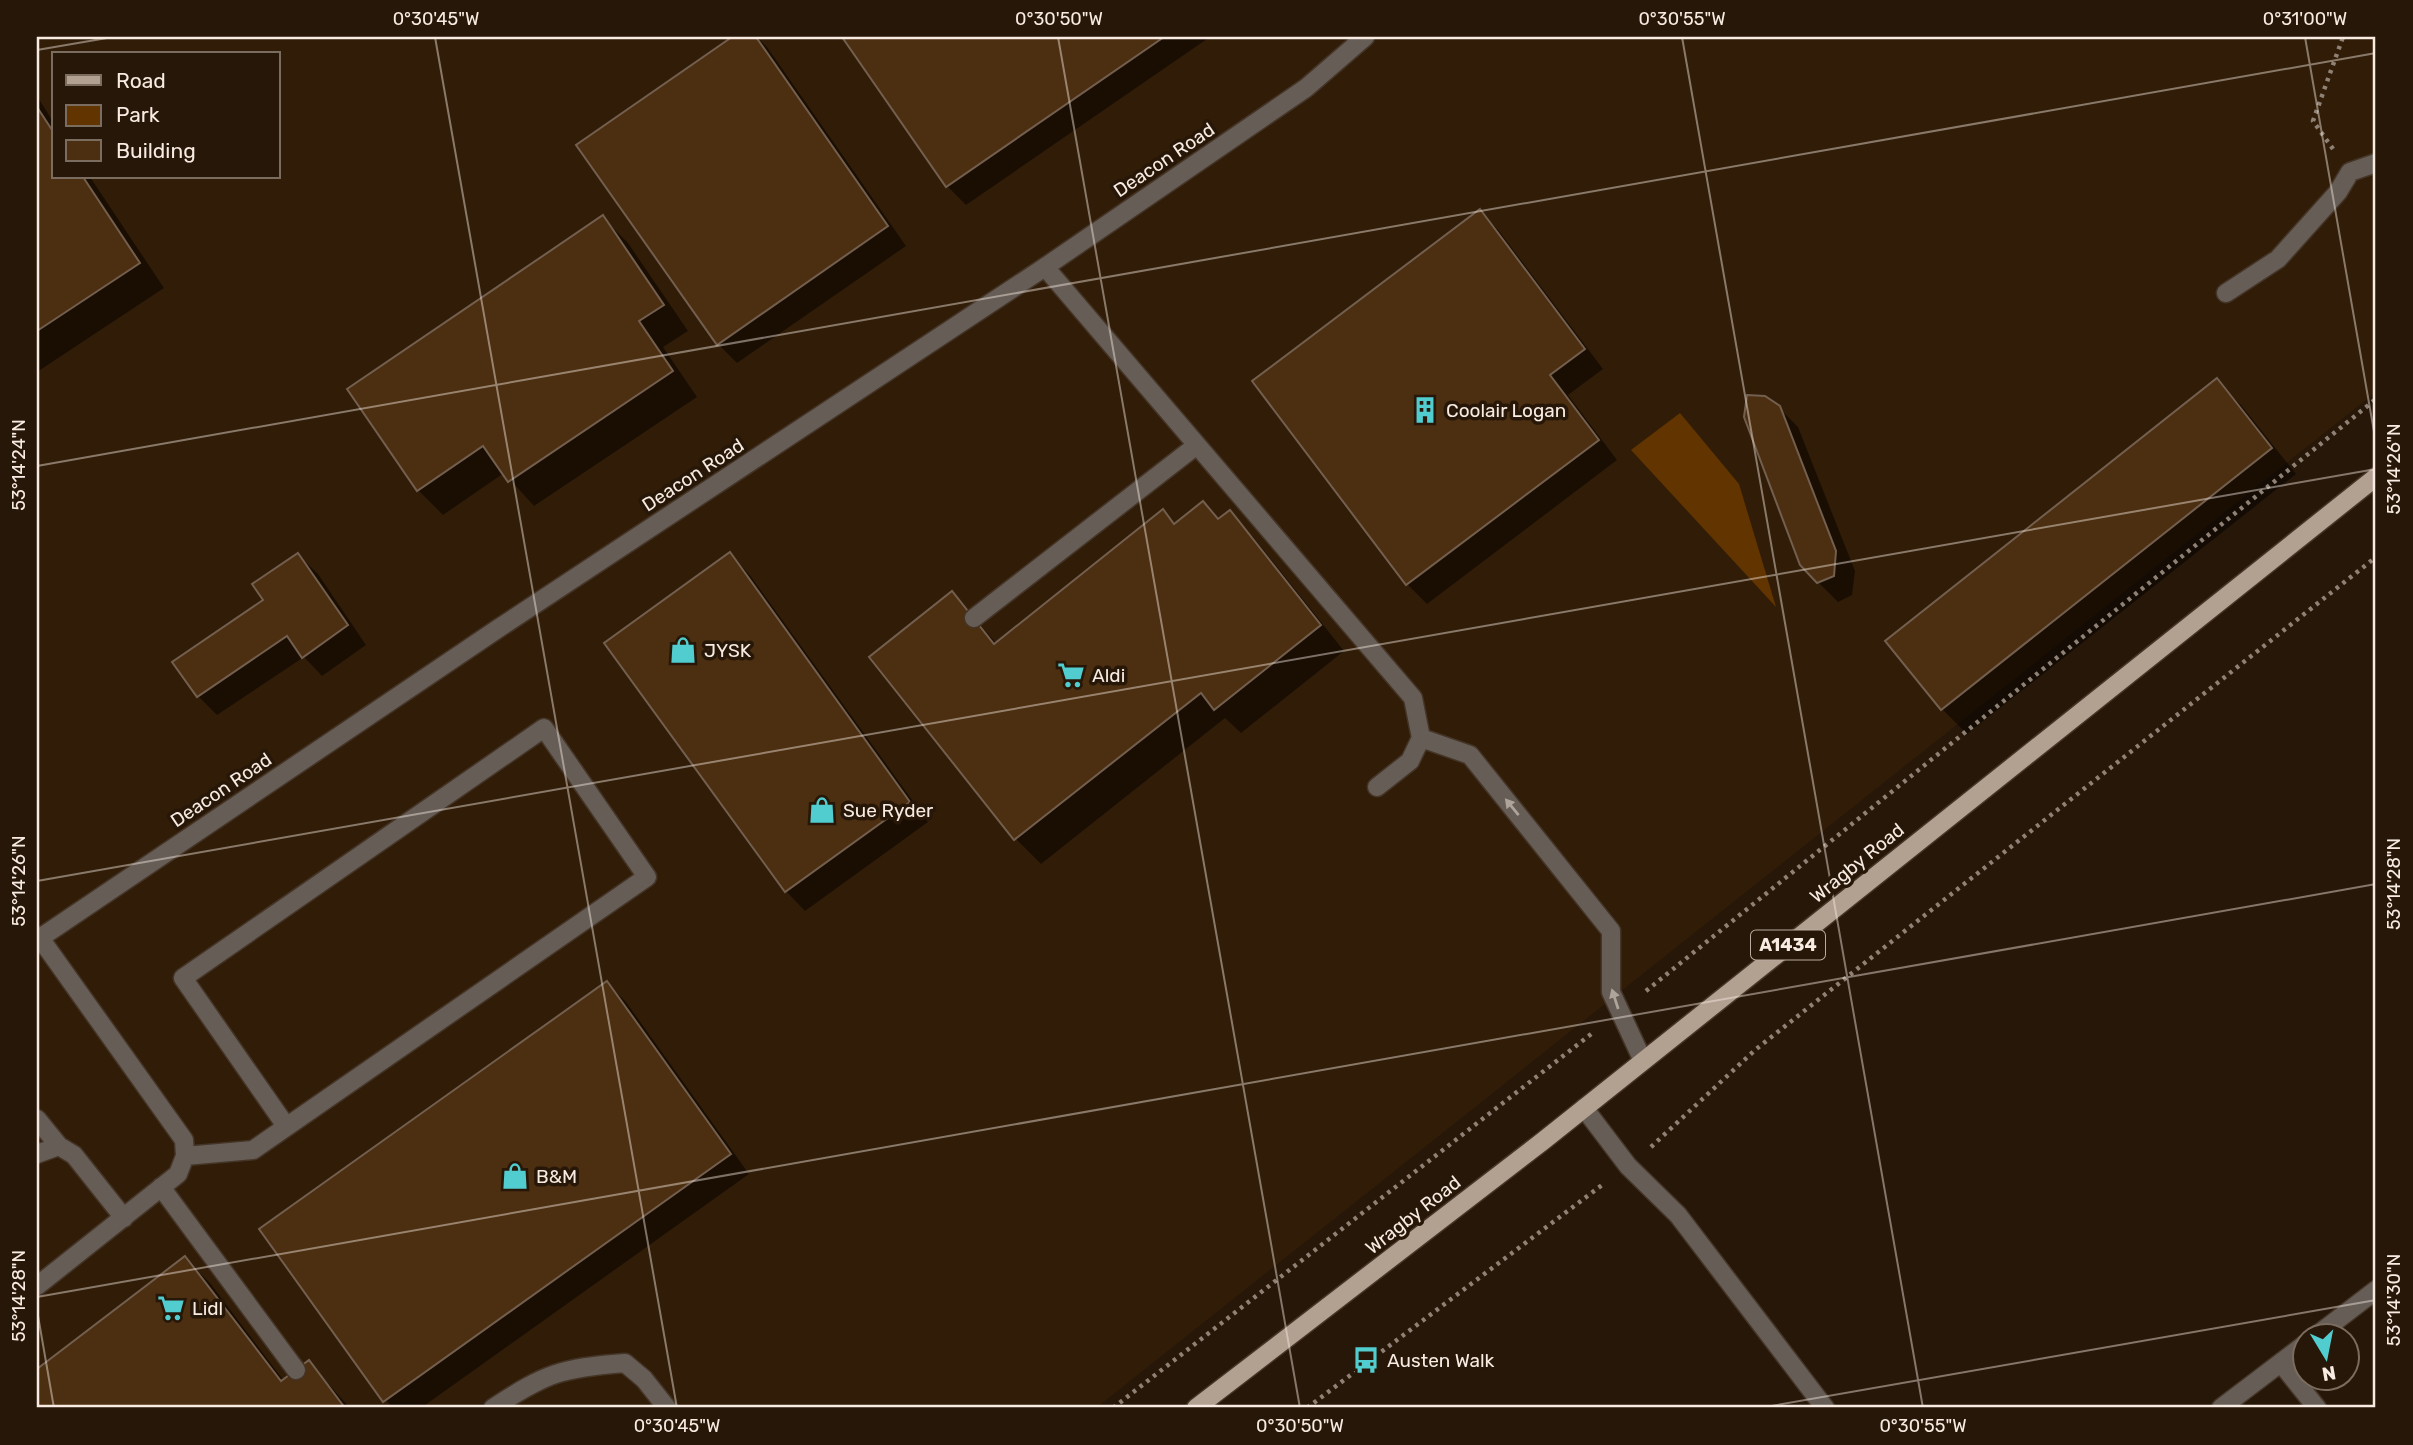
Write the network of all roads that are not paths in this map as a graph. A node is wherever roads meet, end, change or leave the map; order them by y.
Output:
1 (1365, 37) edge
2 (2376, 163) edge
3 (1045, 267) junction
4 (2226, 293) dead end
5 (1197, 445) junction
6 (2376, 477) edge
7 (974, 618) dead end
8 (1421, 738) junction
9 (1377, 787) dead end
10 (38, 939) edge
11 (1643, 1061) junction
12 (1584, 1108) junction
13 (37, 1119) edge
14 (286, 1126) junction
15 (60, 1146) junction
16 (37, 1154) edge
17 (186, 1156) junction
18 (161, 1187) junction
19 (124, 1218) junction
20 (37, 1286) edge
21 (2376, 1290) edge
22 (2334, 1322) edge
23 (2290, 1356) edge
24 (2281, 1363) junction
25 (296, 1370) dead end
26 (493, 1408) edge
27 (667, 1408) edge
28 (1196, 1408) edge
29 (1825, 1408) edge
30 (2221, 1408) edge
31 (2317, 1408) edge

1 - 3 street, Deacon Road
2 - 4 street
3 - 5 street
3 - 10 street, Deacon Road
5 - 7 street
5 - 8 street
6 - 11 main road, Wragby Road / A1434
8 - 9 street
11 -> 8 street
10 - 17 street
11 - 12 main road, Wragby Road / A1434
12 - 28 main road, Wragby Road / A1434
12 - 29 street
13 - 15 street
14 - 14 street
14 - 17 street
15 - 16 street
15 - 19 street
17 - 18 street
18 - 19 street
18 - 25 street
19 - 20 street
21 - 22 street
23 - 24 street
24 - 30 street
24 - 31 street
26 - 27 street

